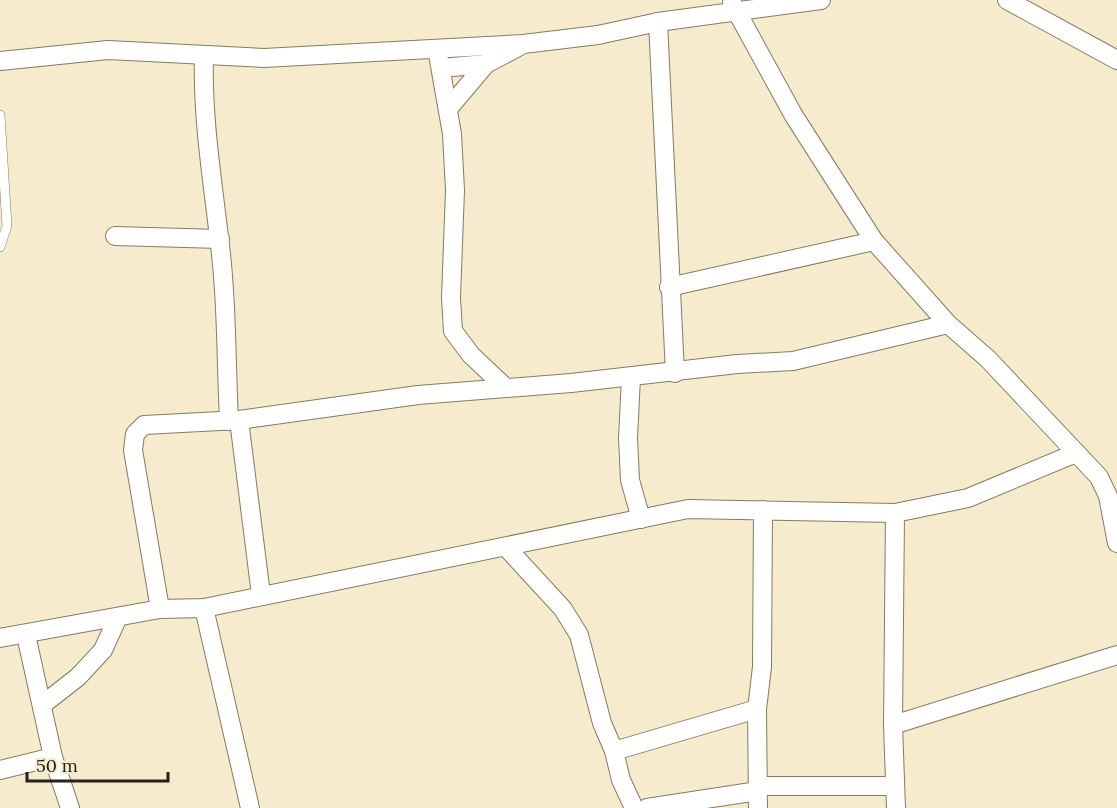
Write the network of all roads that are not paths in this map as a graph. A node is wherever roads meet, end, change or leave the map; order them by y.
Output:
1 (820, 0) edge
2 (1007, 0) edge
3 (734, 6) edge
4 (658, 22) junction
5 (523, 44) junction
6 (437, 49) junction
7 (204, 54) junction
8 (1117, 60) edge
9 (0, 61) edge
10 (486, 64) junction
11 (441, 68) junction
12 (448, 109) junction
13 (0, 115) edge
14 (115, 236) dead end
15 (220, 239) junction
16 (874, 241) junction
17 (0, 247) edge
18 (669, 287) junction
19 (948, 324) junction
20 (675, 373) junction
21 (631, 377) junction
22 (506, 388) junction
23 (234, 421) junction
24 (1076, 453) junction
25 (764, 510) junction
26 (896, 513) junction
27 (641, 519) junction
28 (1117, 543) edge
29 (506, 547) junction
30 (261, 595) junction
31 (204, 608) junction
32 (160, 609) junction
33 (118, 617) junction
34 (26, 635) junction
35 (0, 638) edge
36 (1117, 655) edge
37 (42, 705) junction
38 (757, 709) junction
39 (893, 725) junction
40 (614, 751) junction
41 (53, 757) junction
42 (0, 770) edge
43 (894, 786) junction
44 (758, 795) edge
45 (70, 808) edge
46 (250, 808) edge
47 (634, 808) edge
48 (647, 808) edge
49 (896, 808) edge

1 - 3 street
2 - 8 street
3 - 4 street
3 - 16 street
4 - 5 street
4 - 18 street
5 - 6 street
5 - 10 street
6 - 7 street
6 - 11 street
7 - 9 street
7 - 15 street
10 - 11 street
10 - 12 street
11 - 12 street
12 - 22 street
13 - 17 lane
14 - 15 street
15 - 23 street
16 - 18 street
16 - 19 street
18 - 20 street
19 - 20 street
19 - 24 street
20 - 21 street
21 - 22 street
21 - 27 street
22 - 23 street
23 - 30 street
23 - 32 street
24 - 26 street
24 - 28 street
25 - 26 street
25 - 27 street
25 - 38 street
26 - 39 street
27 - 29 street
29 - 30 street
29 - 40 street
30 - 31 street
31 - 32 street
31 - 46 street
32 - 33 street
33 - 34 street
33 - 37 street
34 - 35 street
34 - 37 street
36 - 39 street
37 - 41 street
38 - 40 street
38 - 44 street
39 - 43 street
40 - 47 street
41 - 42 street
41 - 45 street
43 - 44 street
43 - 49 street
44 - 48 street

